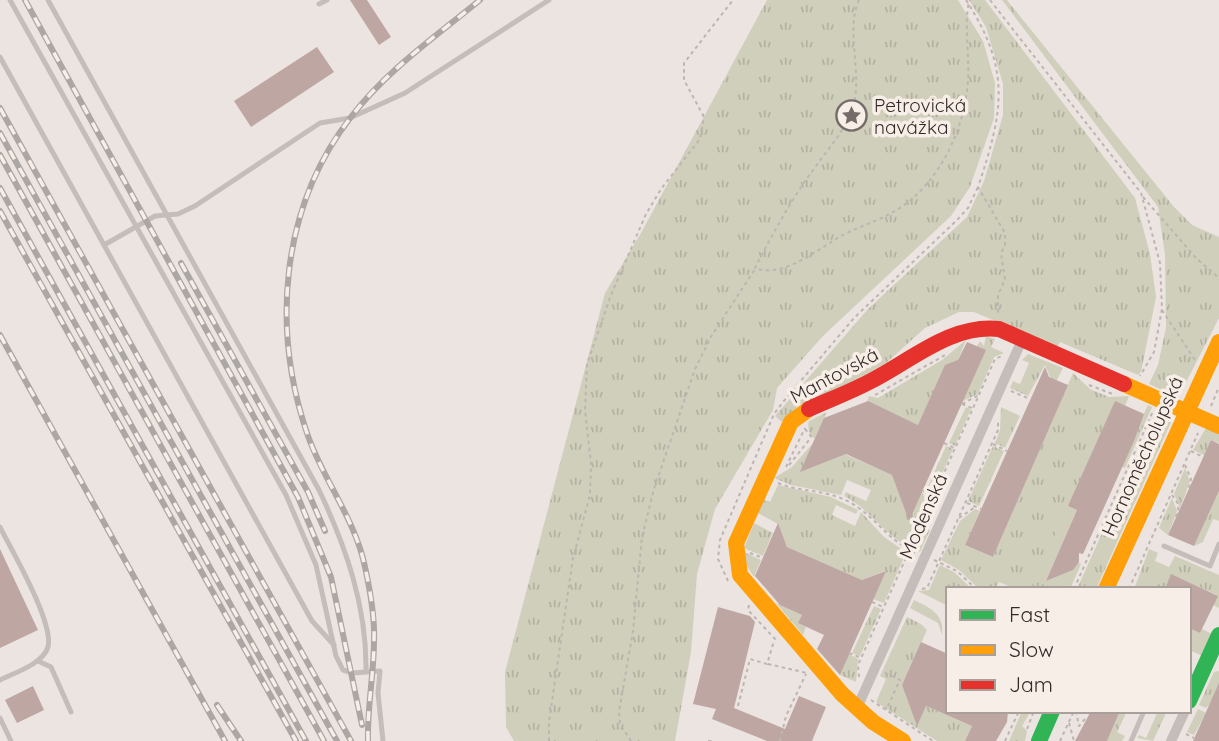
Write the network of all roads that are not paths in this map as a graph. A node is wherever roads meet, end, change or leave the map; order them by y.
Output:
1 (10, 0) edge
2 (48, 0) edge
3 (327, 0) edge
4 (549, 0) edge
5 (319, 4) dead end
6 (0, 57) edge
7 (167, 214) junction
8 (137, 228) junction
9 (104, 246) junction
10 (1219, 342) edge
11 (1019, 346) junction
12 (1186, 411) junction
13 (1212, 422) edge
14 (0, 527) edge
15 (1219, 544) edge
16 (1164, 546) dead end
17 (1107, 587) edge
18 (1219, 635) edge
19 (334, 645) junction
20 (38, 661) junction
21 (366, 671) junction
22 (0, 680) edge
23 (1191, 694) edge
24 (856, 708) junction
25 (71, 712) dead end
26 (1051, 713) edge
27 (1143, 713) edge
28 (1184, 713) edge
29 (0, 718) edge
30 (11, 741) edge
31 (383, 741) edge
32 (903, 741) edge
33 (1039, 741) edge
34 (1131, 741) edge
35 (1171, 741) edge

1 - 8 lane
2 - 7 lane
3 - 5 lane
4 - 7 lane
6 - 9 lane
7 - 8 lane
7 - 21 lane
8 - 9 lane
8 - 19 lane
9 - 19 lane
10 - 12 street, Hornoměcholupská
11 - 12 street, Mantovská
11 - 24 street, Modenská
11 - 24 street, Mantovská
12 - 13 street, Mantovská
12 - 17 street, Hornoměcholupská
14 - 20 lane
15 - 16 lane
18 - 23 street
19 - 21 lane
20 - 22 lane
20 - 25 lane
21 - 31 lane
24 - 32 street, Mantovská
26 - 33 street
27 - 34 lane
28 - 35 street
29 - 30 lane

